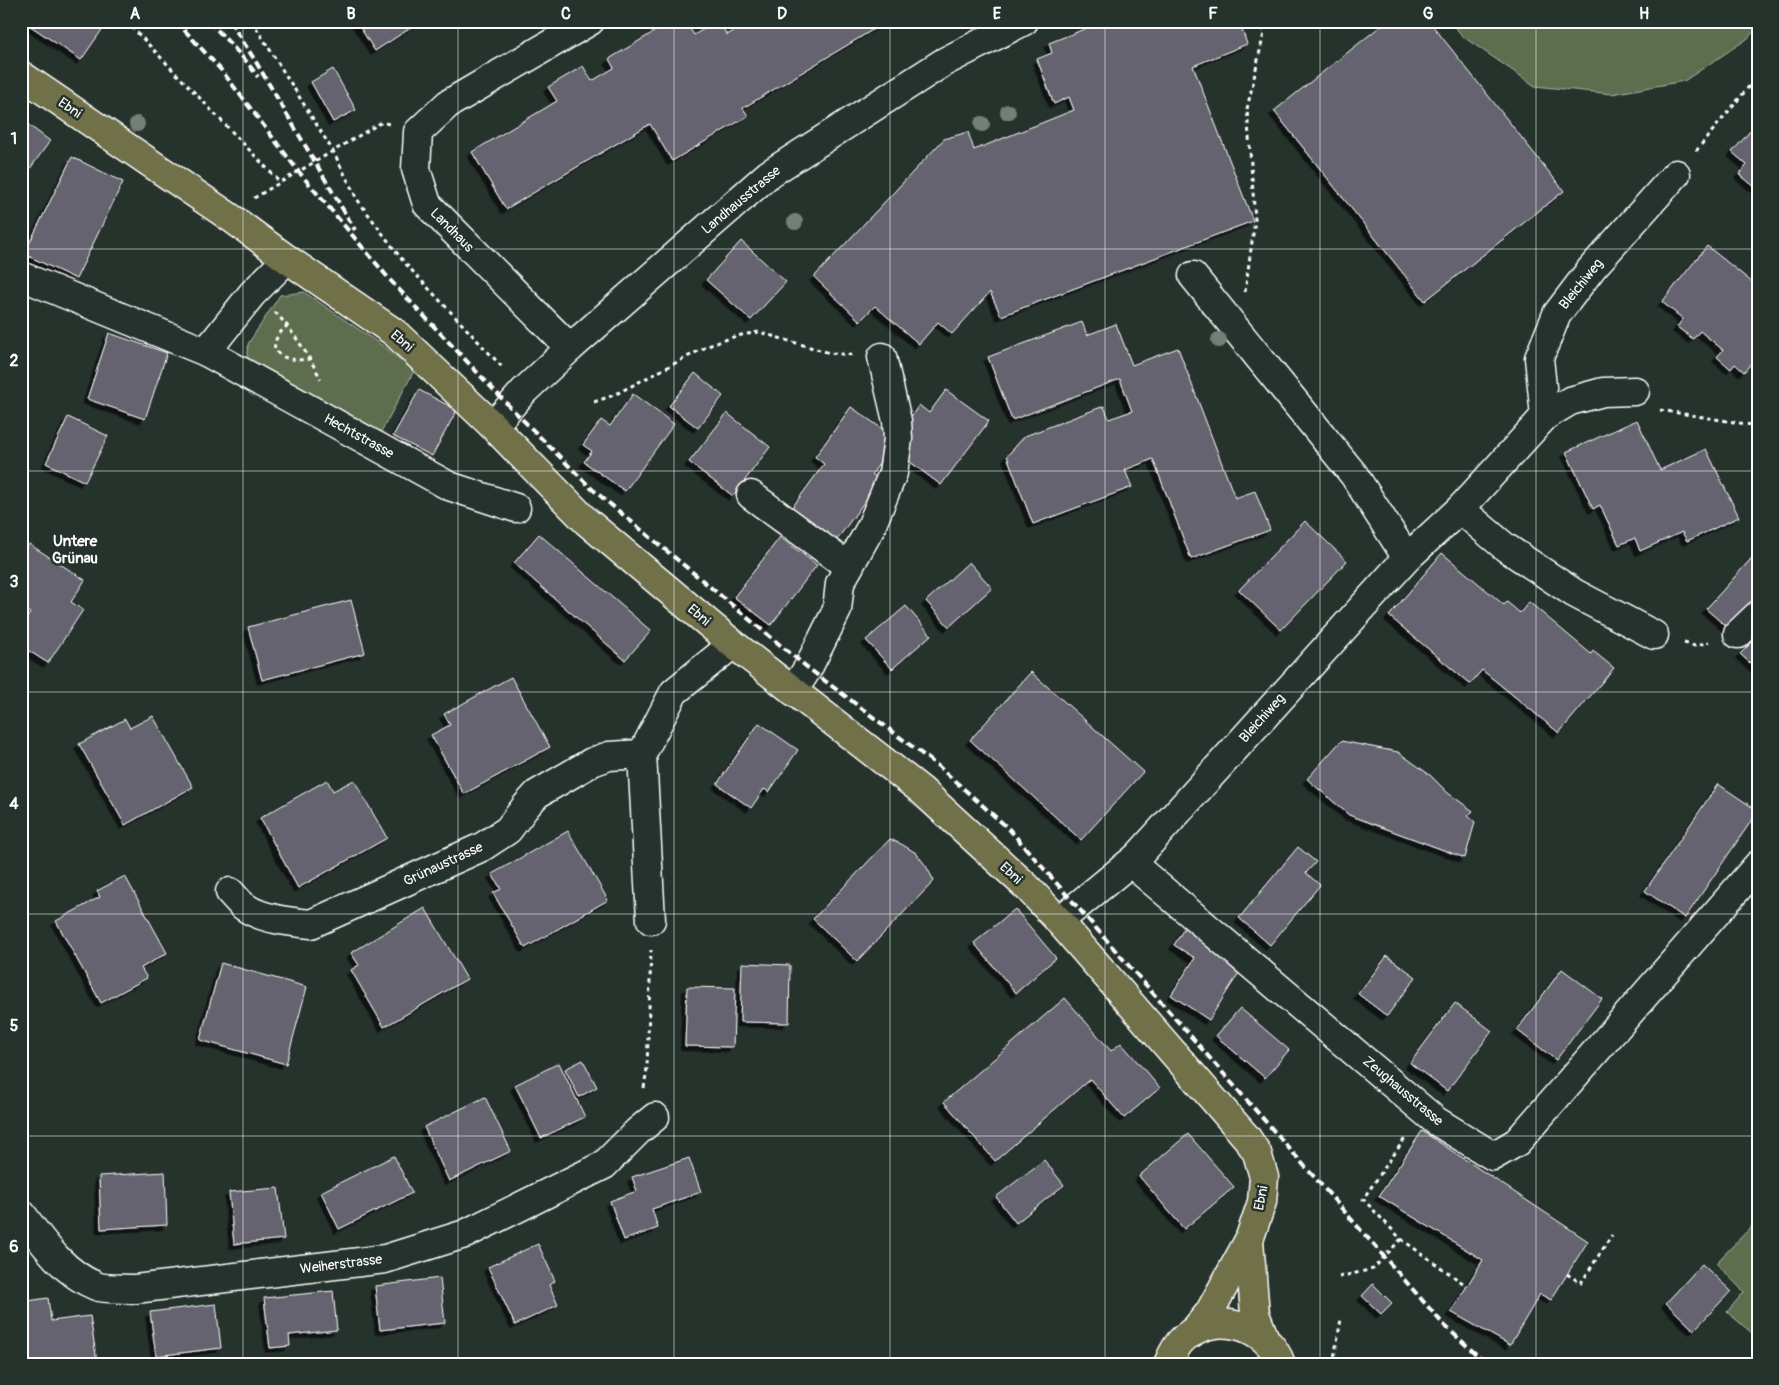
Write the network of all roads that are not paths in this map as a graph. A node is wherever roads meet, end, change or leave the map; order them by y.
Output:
1 (590, 21) edge
2 (1024, 21) edge
3 (21, 75) edge
4 (1676, 174) road end
5 (286, 259) junction
6 (21, 276) edge
7 (1193, 276) dead end
8 (570, 348) junction
9 (206, 352) junction
10 (882, 357) road end
11 (1635, 391) road end
12 (1545, 416) junction
13 (493, 426) junction
14 (751, 495) dead end
15 (516, 508) dead end
16 (1460, 509) junction
17 (1407, 558) junction
18 (849, 567) junction
19 (1758, 615) edge
20 (1738, 634) dead end
21 (1654, 635) dead end
22 (733, 644) junction
23 (793, 691) junction
24 (642, 754) junction
25 (1131, 864) junction
26 (1758, 866) edge
27 (230, 892) dead end
28 (652, 920) road end
29 (1059, 921) junction
30 (647, 1124) road end
31 (21, 1213) edge
32 (1249, 1240) junction
33 (1192, 1333) junction
34 (1265, 1339) junction
35 (1168, 1364) edge
36 (1280, 1364) edge

1 - 8 street, Landhaus
2 - 8 street, Landhausstrasse
3 - 5 main road, Ebni
4 - 12 street, Bleichiweg
5 - 9 street
5 - 13 main road, Ebni
6 - 9 street, Hechtstrasse
7 - 17 street
8 - 13 street, Landhausstrasse
9 - 15 street, Hechtstrasse
10 - 18 street
11 - 12 street, Bleichiweg
12 - 16 street, Bleichiweg
13 - 22 main road, Ebni
14 - 18 street
16 - 17 street, Bleichiweg
16 - 21 street
17 - 25 street, Bleichiweg
18 - 23 street
19 - 20 street
22 - 23 main road, Ebni
22 - 24 street
23 - 29 main road, Ebni
24 - 27 street, Grünaustrasse
24 - 28 street
25 - 26 street, Zeughausstrasse
25 - 29 street, Bleichiweg
29 - 32 main road, Ebni
30 - 31 street, Weiherstrasse
32 - 33 main road, Ebni
32 - 34 main road, Ebni
33 - 34 main road
33 - 35 main road, Ebni
34 - 36 main road, Ebni

